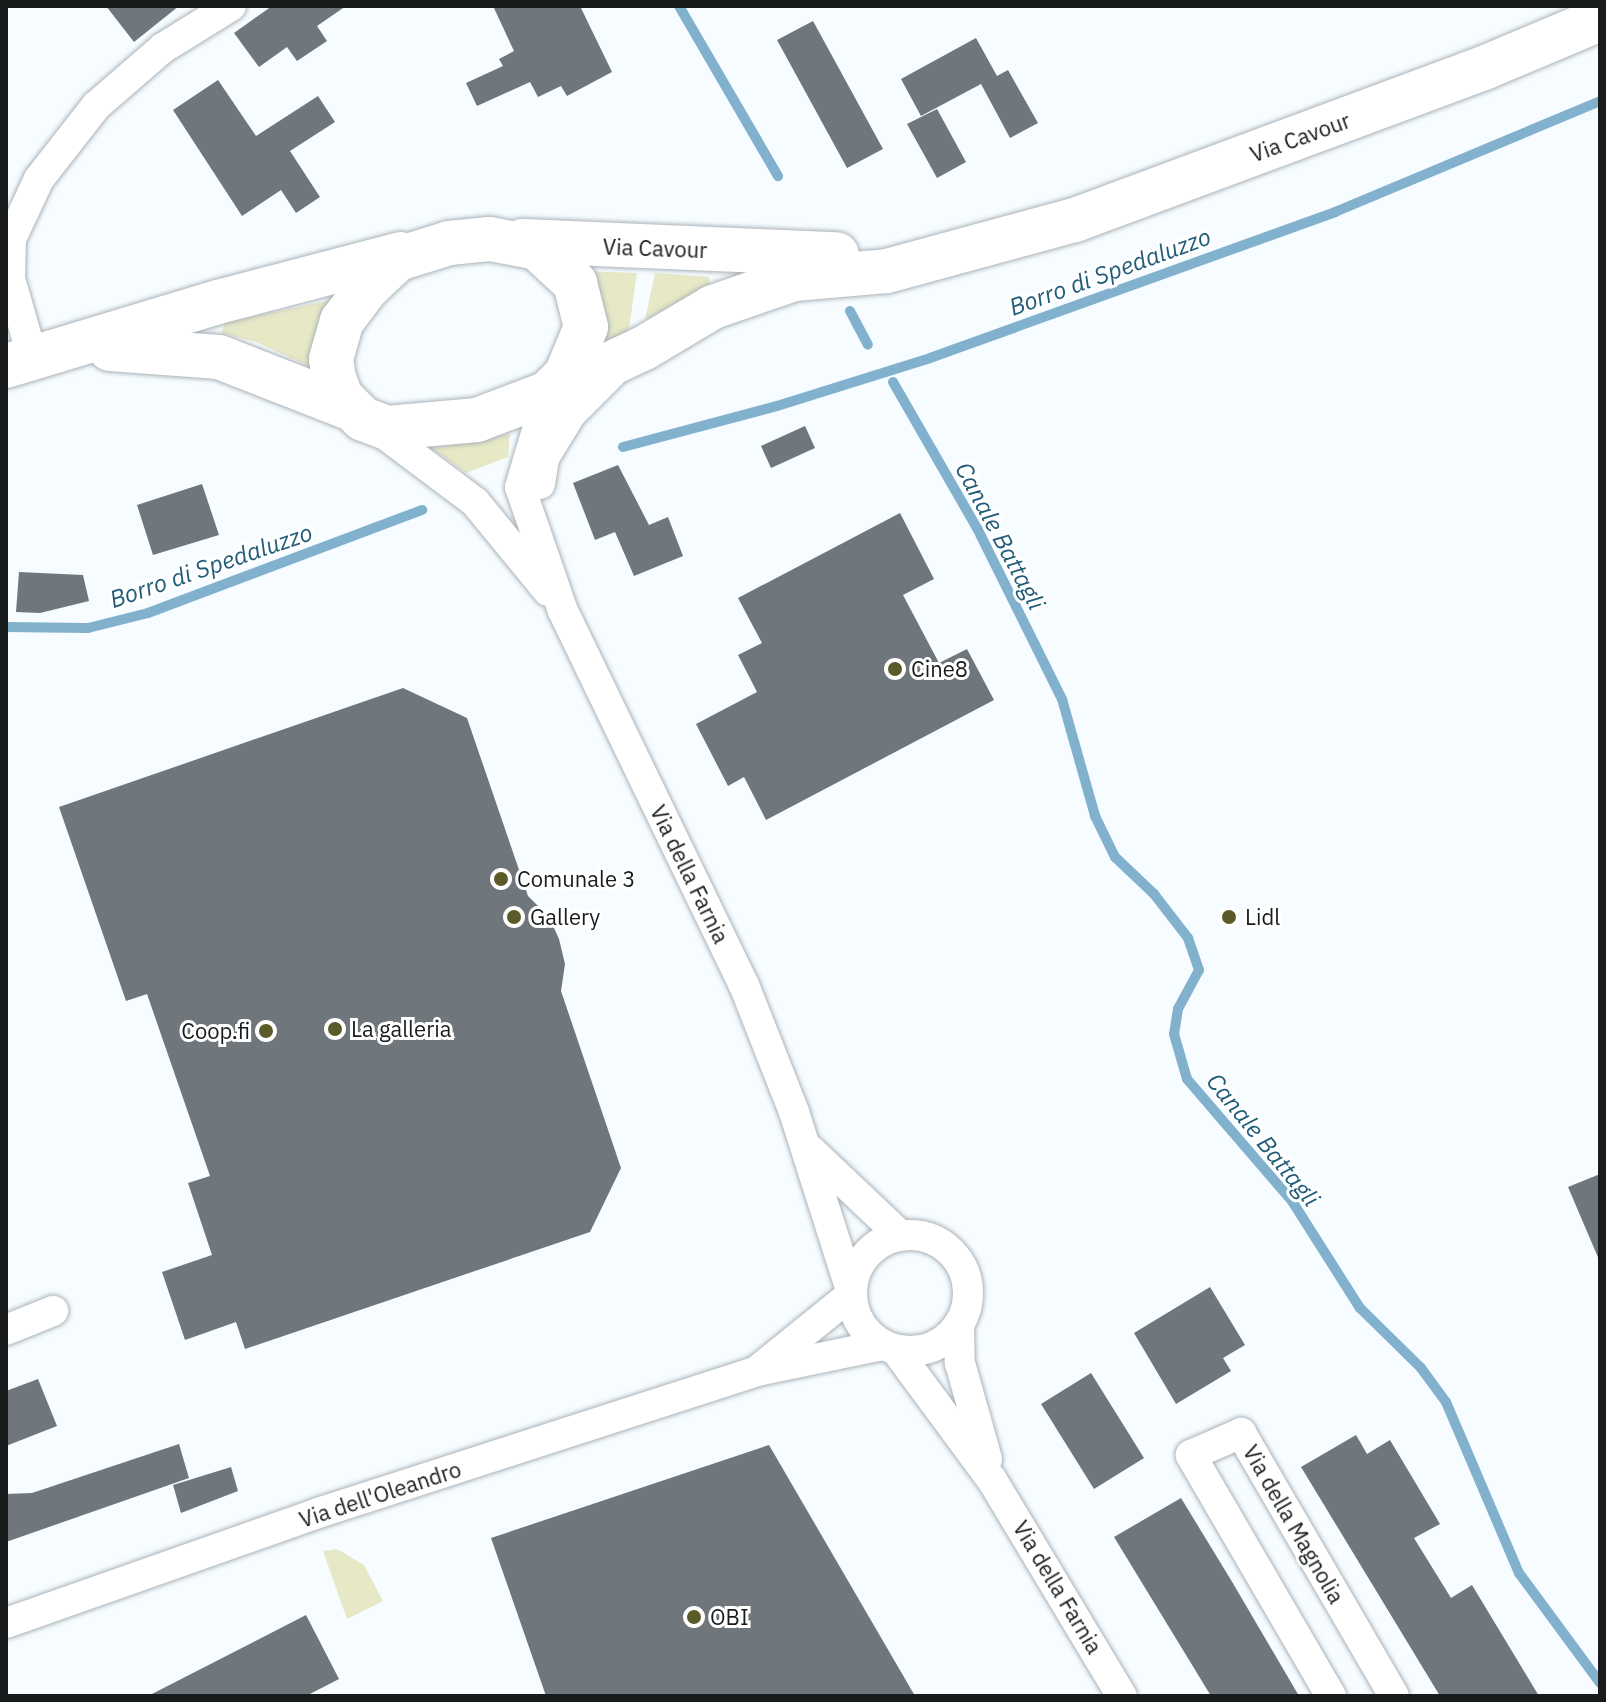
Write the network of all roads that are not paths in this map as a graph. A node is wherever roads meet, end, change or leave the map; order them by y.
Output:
1 (231, 6) edge
2 (1568, 6) edge
3 (1600, 19) edge
4 (1484, 68) junction
5 (506, 240) junction
6 (995, 244) junction
7 (423, 249) junction
8 (8, 279) edge
9 (644, 348) junction
10 (76, 349) junction
11 (20, 362) edge
12 (548, 393) junction
13 (356, 414) junction
14 (534, 521) junction
15 (563, 611) junction
16 (803, 1142) junction
17 (901, 1236) junction
18 (852, 1294) junction
19 (53, 1311) dead end
20 (959, 1324) junction
21 (6, 1330) edge
22 (889, 1347) junction
23 (757, 1371) junction
24 (992, 1480) junction
25 (6, 1623) edge
26 (1122, 1696) edge
27 (1331, 1696) edge
28 (1394, 1696) edge

1 - 8 street
2 - 4 main road
3 - 4 main road, Via Cavour
4 - 6 main road, Via Cavour
5 - 6 main road, Via Cavour
5 - 7 main road, Via Cavour
5 - 12 main road, Via Cavour
6 - 9 main road, Via Cavour
7 - 10 main road, Via Cavour
7 - 13 main road, Via Cavour
8 - 11 street
9 - 12 main road, Via Cavour
9 - 14 street, Via della Farnia
10 - 11 main road, Via Cavour
10 - 13 main road, Via Cavour
12 - 13 main road, Via Cavour
12 - 14 street, Via della Farnia
13 - 15 street, Via della Farnia
14 - 15 street, Via della Farnia
15 - 16 street, Via della Farnia
16 - 17 street, Via della Farnia
16 - 18 street, Via della Farnia
17 - 18 street
17 - 20 street, Via della Farnia
18 - 22 street, Via della Farnia
18 - 23 street, Via dell'Oleandro
19 - 21 street
20 - 22 street
20 - 24 street, Via della Farnia
22 - 23 street, Via dell'Oleandro
22 - 24 street, Via della Farnia
23 - 25 street, Via dell'Oleandro
24 - 26 street, Via della Farnia
27 - 28 street, Via della Magnolia

